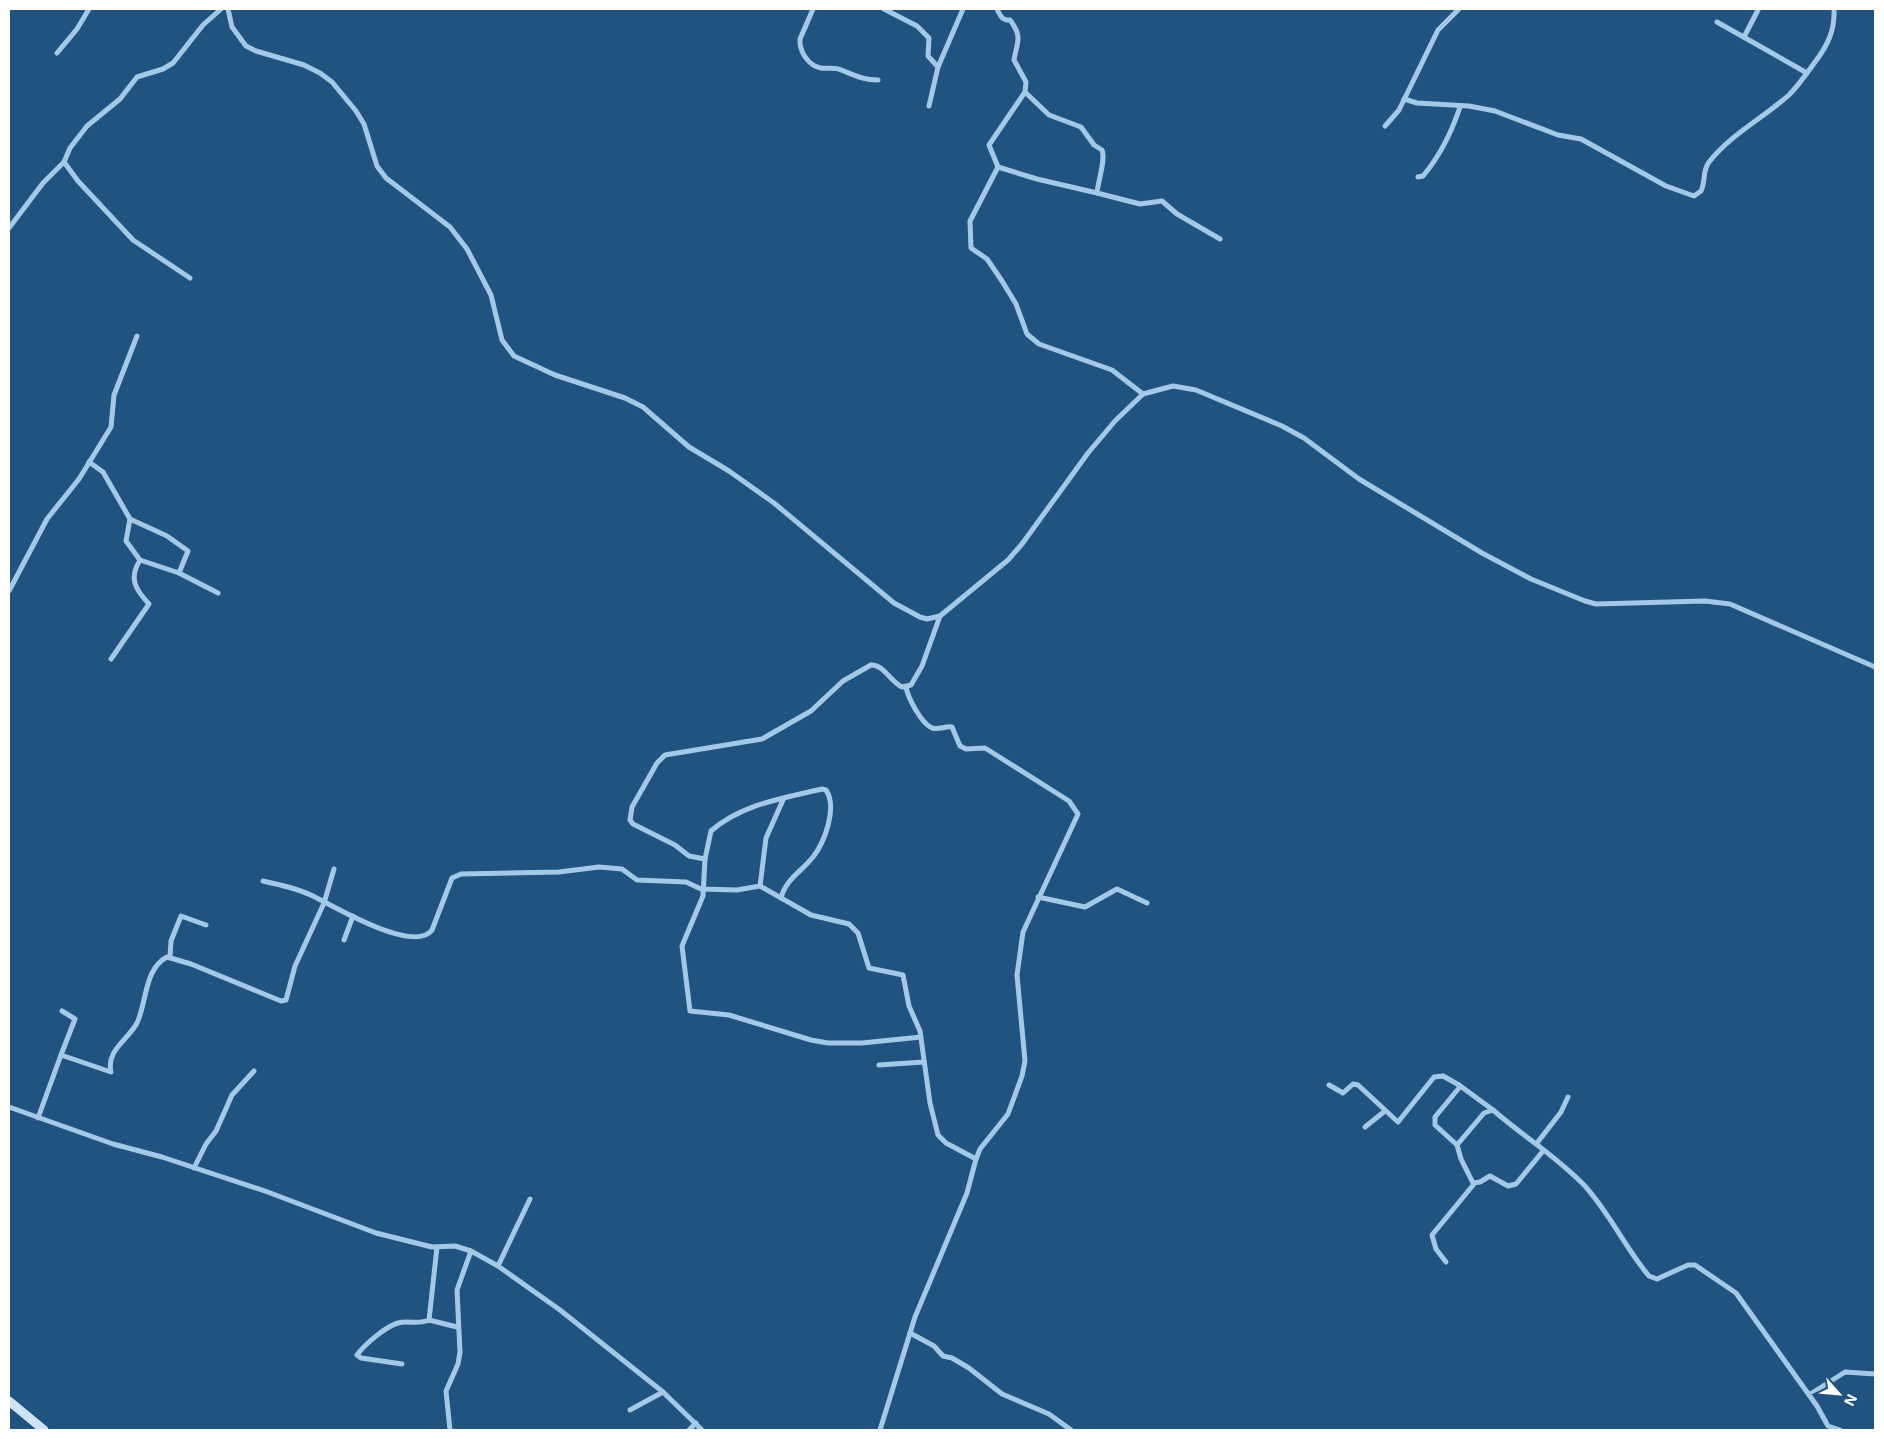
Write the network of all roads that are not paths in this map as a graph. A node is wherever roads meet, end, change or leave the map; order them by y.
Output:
1 (90, 9) edge
2 (221, 9) edge
3 (228, 9) edge
4 (813, 9) edge
5 (884, 9) edge
6 (963, 9) edge
7 (997, 9) edge
8 (1460, 9) edge
9 (1834, 9) edge
10 (1758, 10) dead end
11 (1717, 22) dead end
12 (1744, 37) junction
13 (57, 53) dead end
14 (938, 67) junction
15 (1807, 72) junction
16 (878, 80) dead end
17 (1025, 92) junction
18 (1404, 99) junction
19 (929, 106) dead end
20 (1460, 107) junction
21 (1385, 126) dead end
22 (64, 162) junction
23 (998, 167) junction
24 (1418, 177) dead end
25 (1097, 193) junction
26 (9, 228) edge
27 (1220, 239) dead end
28 (190, 278) dead end
29 (137, 336) dead end
30 (1143, 394) junction
31 (89, 462) junction
32 (130, 519) junction
33 (140, 560) junction
34 (179, 573) junction
35 (9, 591) edge
36 (218, 593) dead end
37 (940, 616) junction
38 (111, 659) dead end
39 (1875, 667) edge
40 (906, 687) junction
41 (783, 800) junction
42 (705, 860) junction
43 (334, 869) dead end
44 (263, 881) dead end
45 (760, 886) junction
46 (704, 889) junction
47 (1038, 897) junction
48 (782, 898) junction
49 (324, 903) junction
50 (1147, 903) dead end
51 (353, 916) junction
52 (206, 925) dead end
53 (344, 940) dead end
54 (170, 957) junction
55 (62, 1011) dead end
56 (921, 1037) junction
57 (61, 1055) junction
58 (924, 1062) junction
59 (879, 1065) dead end
60 (254, 1071) dead end
61 (1329, 1085) dead end
62 (1459, 1085) junction
63 (1568, 1097) dead end
64 (9, 1107) edge
65 (1385, 1110) junction
66 (1493, 1110) junction
67 (38, 1118) junction
68 (1365, 1127) dead end
69 (1537, 1143) junction
70 (1458, 1145) junction
71 (1543, 1151) junction
72 (976, 1160) junction
73 (194, 1168) junction
74 (1474, 1184) junction
75 (530, 1199) dead end
76 (437, 1246) junction
77 (471, 1252) junction
78 (1446, 1262) dead end
79 (498, 1266) junction
80 (429, 1320) junction
81 (457, 1327) junction
82 (910, 1333) junction
83 (402, 1364) dead end
84 (1875, 1374) edge
85 (663, 1392) junction
86 (1809, 1395) junction
87 (9, 1401) edge
88 (630, 1410) dead end
89 (696, 1423) junction
90 (1827, 1428) edge
91 (44, 1430) edge
92 (450, 1430) edge
93 (689, 1430) edge
94 (702, 1430) edge
95 (880, 1430) edge
96 (1071, 1430) edge
97 (1840, 1430) edge

1 - 13 street
2 - 22 street
3 - 37 street
4 - 16 street
5 - 14 street
6 - 14 street
7 - 17 street
8 - 18 street
9 - 15 street
10 - 12 street
11 - 12 street
12 - 15 street
14 - 19 street
15 - 20 street
17 - 23 street
17 - 25 street
18 - 20 street
18 - 21 street
20 - 24 street
22 - 26 street
22 - 28 street
23 - 25 street
23 - 30 street
25 - 27 street
29 - 31 street
30 - 37 street
30 - 39 street
31 - 32 street
31 - 35 street
32 - 33 street
32 - 34 street
33 - 34 street
33 - 38 street
34 - 36 street
37 - 40 street
40 - 42 street
40 - 47 street
41 - 42 street
41 - 45 street
41 - 48 street
42 - 46 street
43 - 49 street
44 - 49 street
45 - 46 street
45 - 48 street
46 - 51 street
46 - 56 street
47 - 50 street
47 - 72 street
48 - 56 street
49 - 51 street
49 - 54 street
51 - 53 street
52 - 54 street
54 - 57 street
55 - 57 street
56 - 58 street
57 - 67 street
58 - 59 street
58 - 72 street
60 - 73 street
61 - 65 street
62 - 65 street
62 - 66 street
62 - 70 street
63 - 69 street
64 - 67 street
65 - 68 street
66 - 69 street
66 - 70 street
67 - 73 street
69 - 71 street
70 - 74 street
71 - 74 street
71 - 86 street
72 - 82 street
73 - 76 street
74 - 78 street
75 - 79 street
76 - 77 street
76 - 80 street
77 - 79 street
77 - 81 street
79 - 85 street
80 - 81 street
80 - 83 street
81 - 92 street
82 - 95 street
82 - 96 street
84 - 86 street
85 - 88 street
85 - 89 street
86 - 90 street
87 - 91 street
89 - 93 street
89 - 94 street
90 - 97 street

